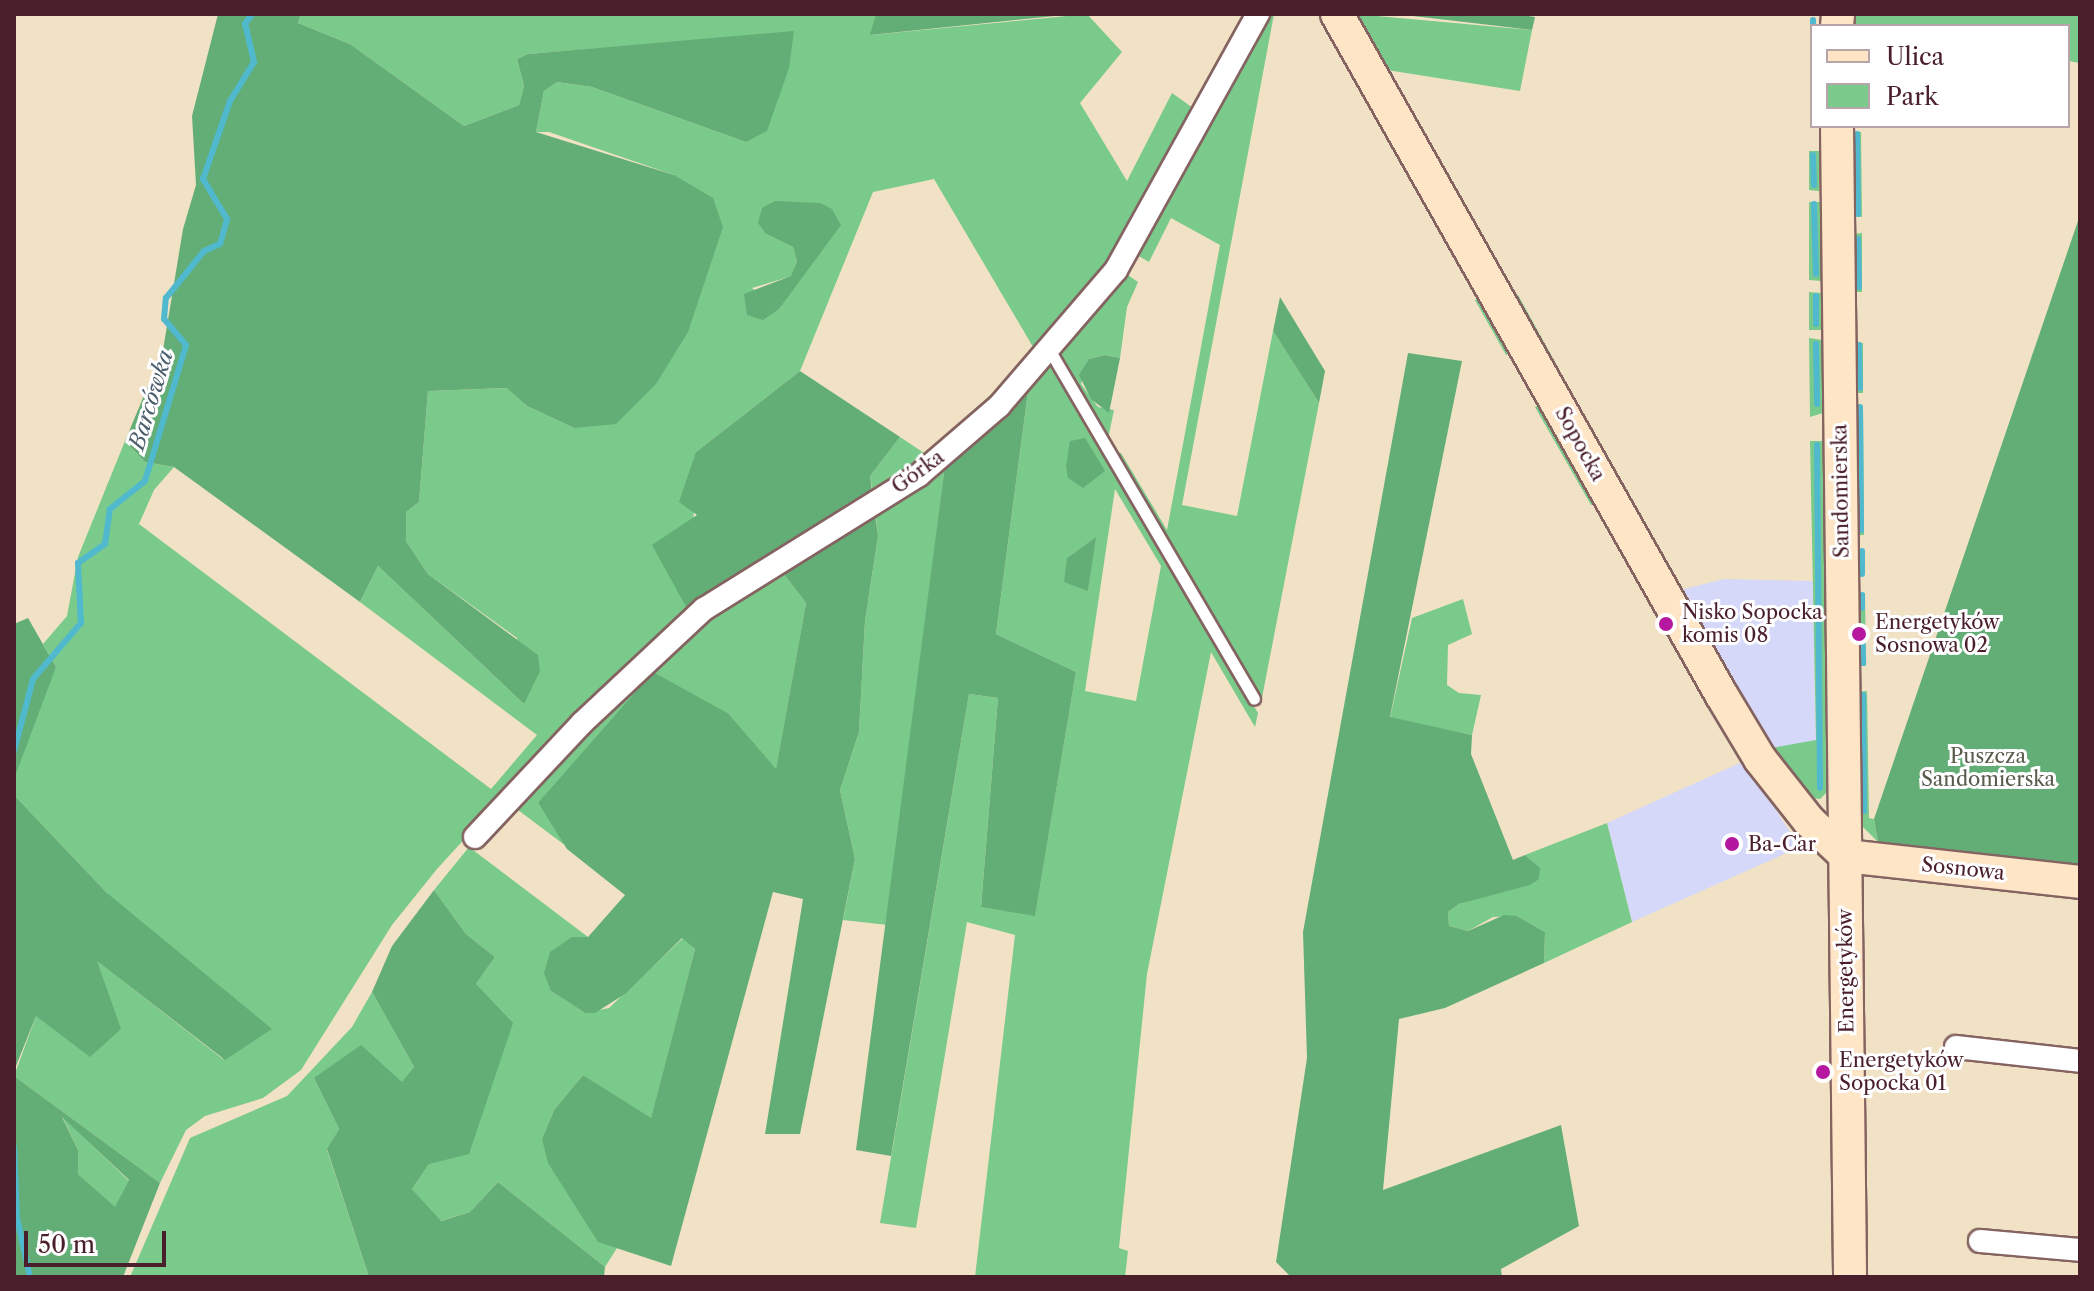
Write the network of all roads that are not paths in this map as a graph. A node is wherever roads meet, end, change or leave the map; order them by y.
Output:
1 (1258, 14) edge
2 (1337, 14) edge
3 (1837, 128) edge
4 (1050, 351) junction
5 (1254, 699) dead end
6 (475, 837) dead end
7 (1846, 856) junction
8 (2080, 882) edge
9 (1956, 1047) dead end
10 (2080, 1061) edge
11 (1980, 1241) dead end
12 (2080, 1250) edge
13 (1850, 1277) edge

1 - 4 street, Górka
2 - 7 street, Sopocka
3 - 7 street, Sandomierska
4 - 5 lane
4 - 6 street, Górka
7 - 8 street, Sosnowa
7 - 13 street, Energetyków
9 - 10 street
11 - 12 street

